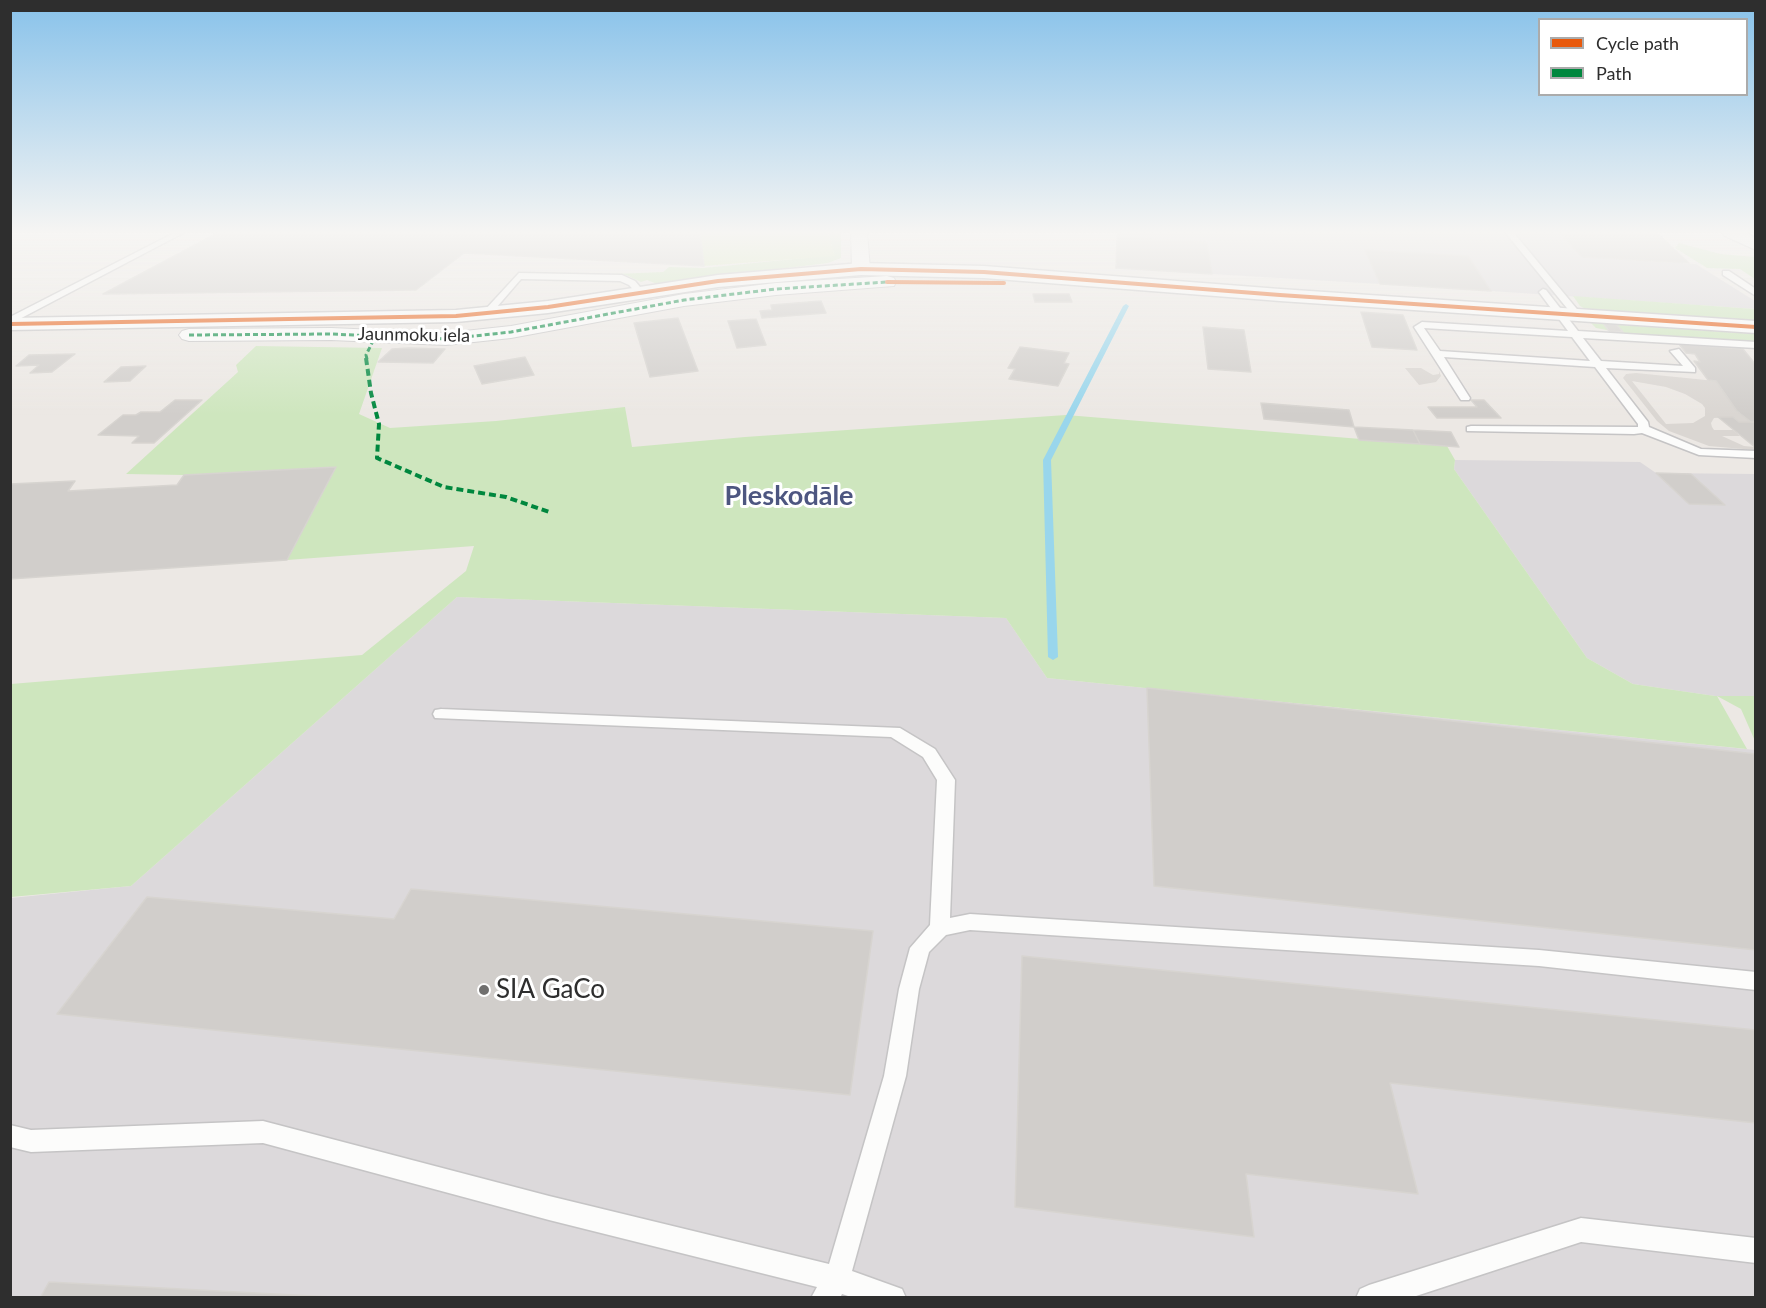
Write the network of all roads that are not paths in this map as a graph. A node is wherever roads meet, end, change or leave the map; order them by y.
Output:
1 (66, 293) edge
2 (504, 293) edge
3 (641, 293) edge
4 (643, 293) edge
5 (684, 293) edge
6 (698, 293) edge
7 (1236, 293) edge
8 (1543, 293) edge
9 (1551, 293) edge
10 (679, 294) junction
11 (487, 313) junction
12 (208, 319) junction
13 (1570, 321) junction
14 (10, 323) edge
15 (1755, 327) edge
16 (1755, 345) edge
17 (1675, 351) dead end
18 (1436, 354) junction
19 (1600, 366) junction
20 (1465, 398) dead end
21 (1471, 429) dead end
22 (1643, 429) junction
23 (1755, 454) edge
24 (441, 714) dead end
25 (940, 928) junction
26 (1755, 981) edge
27 (10, 1136) edge
28 (1755, 1251) edge
29 (831, 1288) edge
30 (1404, 1293) edge
31 (893, 1298) edge
32 (1370, 1298) edge

1 - 14 lane
2 - 11 lane
3 - 11 street, Jaunmoku iela
4 - 10 street, Jaunmoku iela
5 - 10 street, Jaunmoku iela
6 - 10 street, Jaunmoku iela
7 - 13 street, Jaunmoku iela
8 - 13 lane
9 - 13 lane
10 - 12 street, Jaunmoku iela
11 - 12 street, Jaunmoku iela
12 - 14 street, Jaunmoku iela
13 - 15 street, Jaunmoku iela
13 - 16 lane
13 - 18 lane
13 - 19 lane
17 - 19 lane
18 - 19 lane
18 - 20 lane
19 - 22 lane
21 - 22 lane
22 - 23 lane
24 - 25 lane
25 - 26 lane
25 - 29 lane
27 - 29 lane
28 - 30 lane
29 - 31 lane
30 - 32 lane

